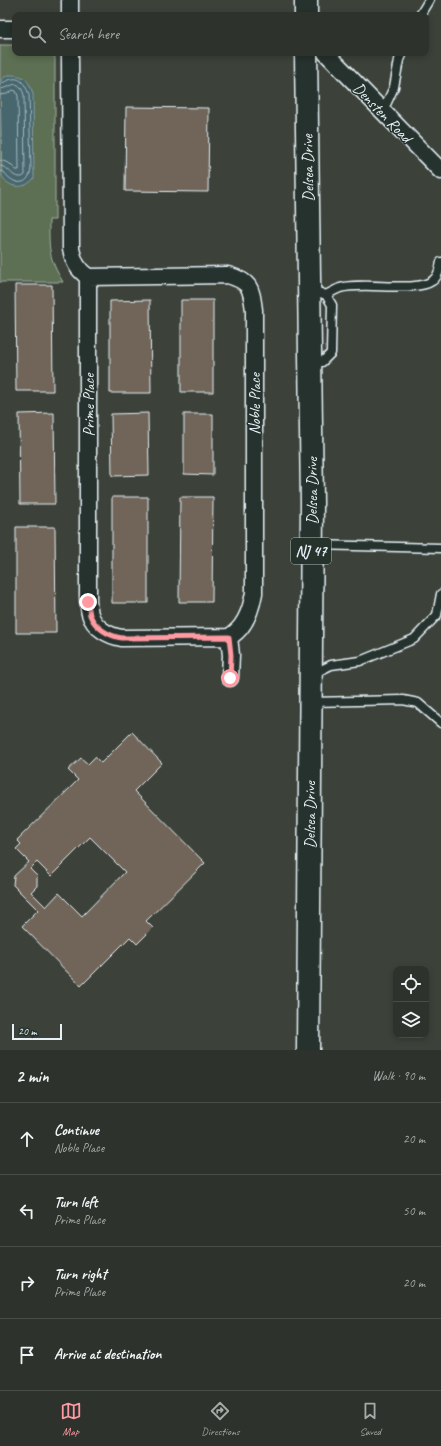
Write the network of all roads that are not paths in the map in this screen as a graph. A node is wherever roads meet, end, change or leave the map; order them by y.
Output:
1 (70, 0) edge
2 (306, 0) edge
3 (429, 0) edge
4 (70, 12) edge
5 (306, 12) edge
6 (422, 12) edge
7 (0, 29) edge
8 (12, 29) edge
9 (70, 56) edge
10 (306, 56) edge
11 (329, 56) edge
12 (401, 56) edge
13 (383, 111) junction
14 (441, 171) edge
15 (441, 262) edge
16 (88, 277) junction
17 (318, 292) junction
18 (312, 545) junction
19 (441, 548) edge
20 (441, 594) edge
21 (229, 637) junction
22 (310, 676) junction
23 (230, 678) dead end
24 (310, 702) junction
25 (441, 723) edge
26 (308, 1050) edge

1 - 4 street
2 - 5 main road
3 - 6 lane
7 - 8 street
9 - 16 street
10 - 17 main road, Delsea Drive / NJ 47
11 - 13 street, Densten Road
12 - 13 lane
13 - 14 street, Densten Road
15 - 17 lane
16 - 21 street, Prime Place
16 - 21 street, Noble Place
17 - 18 main road, Delsea Drive / NJ 47
18 - 19 lane
18 - 22 main road, Delsea Drive / NJ 47
20 - 22 lane
21 - 23 street
22 - 24 main road, Delsea Drive / NJ 47
24 - 25 lane
24 - 26 main road, Delsea Drive / NJ 47

